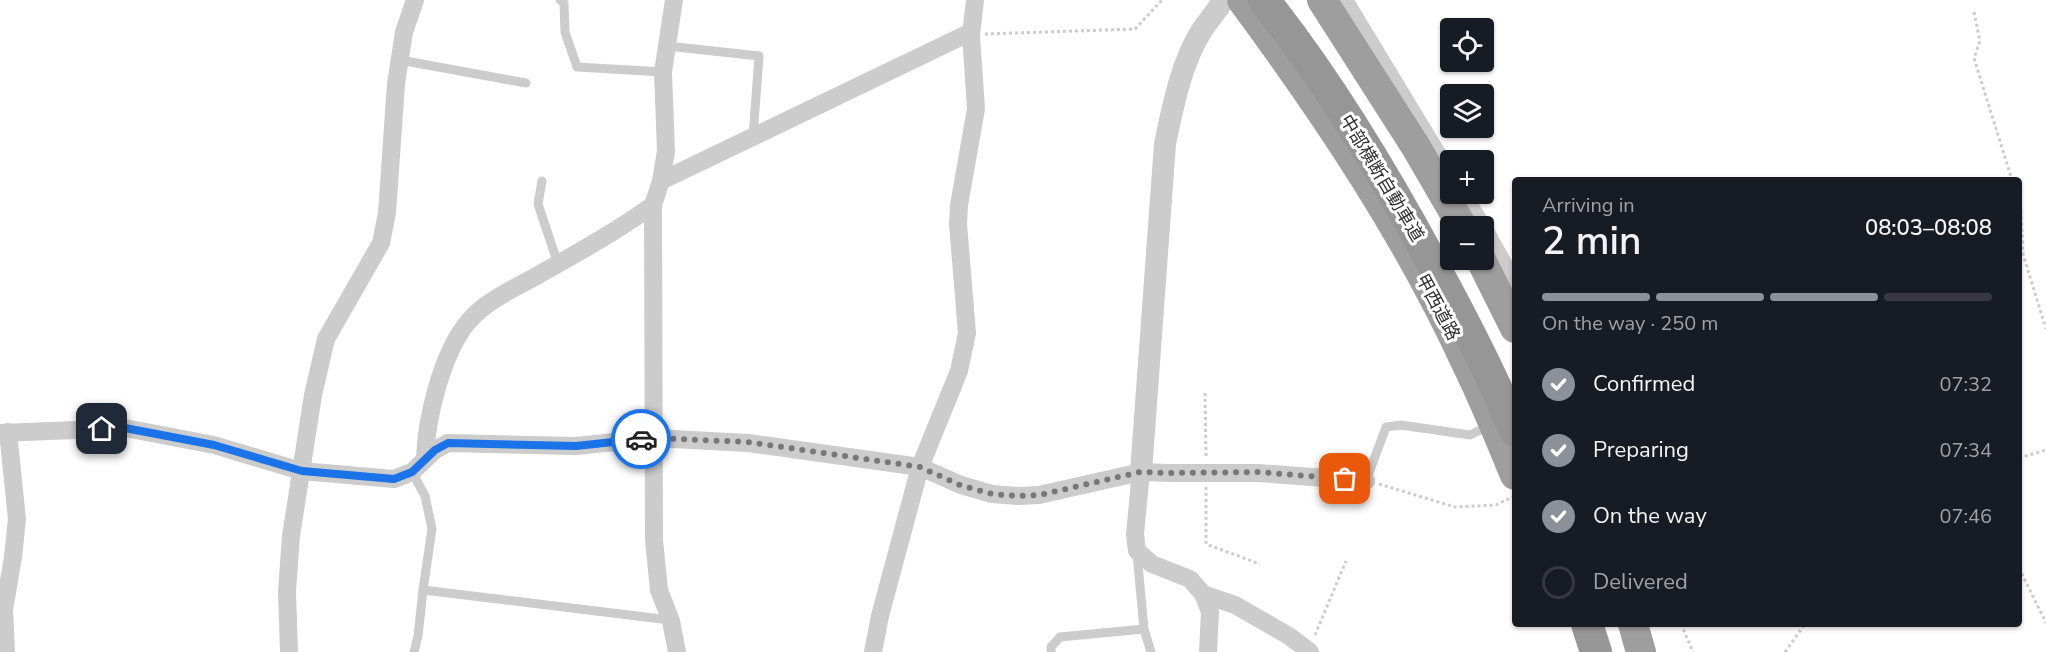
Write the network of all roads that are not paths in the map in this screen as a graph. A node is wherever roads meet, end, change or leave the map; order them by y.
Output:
1 (415, 0) edge
2 (560, 0) edge
3 (674, 0) edge
4 (975, 0) edge
5 (1224, 0) edge
6 (1242, 0) edge
7 (1264, 0) edge
8 (1322, 0) edge
9 (1344, 0) edge
10 (971, 33) junction
11 (667, 46) junction
12 (400, 60) junction
13 (663, 72) junction
14 (526, 83) dead end
15 (753, 137) junction
16 (1440, 158) edge
17 (542, 181) dead end
18 (661, 181) junction
19 (653, 205) junction
20 (1456, 216) edge
21 (1494, 248) edge
22 (558, 264) junction
23 (1486, 270) edge
24 (1512, 280) edge
25 (1512, 322) edge
26 (1504, 428) edge
27 (4, 433) edge
28 (654, 438) junction
29 (1512, 462) edge
30 (418, 465) junction
31 (920, 467) junction
32 (302, 471) junction
33 (1140, 472) junction
34 (1366, 481) joint
35 (1137, 551) junction
36 (423, 590) junction
37 (1203, 594) junction
38 (671, 621) junction
39 (1572, 627) edge
40 (1588, 627) edge
41 (1634, 627) edge
42 (1144, 628) junction
43 (1309, 651) edge
44 (6, 652) edge
45 (289, 652) edge
46 (414, 652) edge
47 (677, 652) edge
48 (873, 652) edge
49 (1051, 652) edge
50 (1151, 652) edge
51 (1208, 652) edge
52 (1580, 652) edge
53 (1596, 652) edge
54 (1641, 652) edge

1 - 12 street
2 - 13 lane
3 - 11 street
4 - 10 street
5 - 33 street
6 - 26 highway, 甲西道路
7 - 26 highway, 中部横断自動車道
8 - 20 highway
9 - 16 street
10 - 15 street
10 - 31 street
11 - 13 street
11 - 15 lane
12 - 14 lane
12 - 32 street
13 - 18 street
15 - 18 street
17 - 22 lane
18 - 19 street
19 - 22 street
19 - 28 street
21 - 24 street
22 - 30 street
23 - 25 highway
26 - 29 highway, 甲西道路
26 - 34 lane
27 - 32 street
27 - 44 street
28 - 30 street
28 - 31 street
28 - 38 street
30 - 32 street
30 - 36 lane
31 - 33 street
31 - 48 street
32 - 45 street
33 - 34 street
33 - 35 street
35 - 37 street
35 - 42 lane
36 - 38 lane
36 - 46 lane
37 - 43 street
37 - 51 street
38 - 47 street
39 - 52 highway
40 - 53 highway
41 - 54 highway
42 - 49 lane
42 - 50 lane

